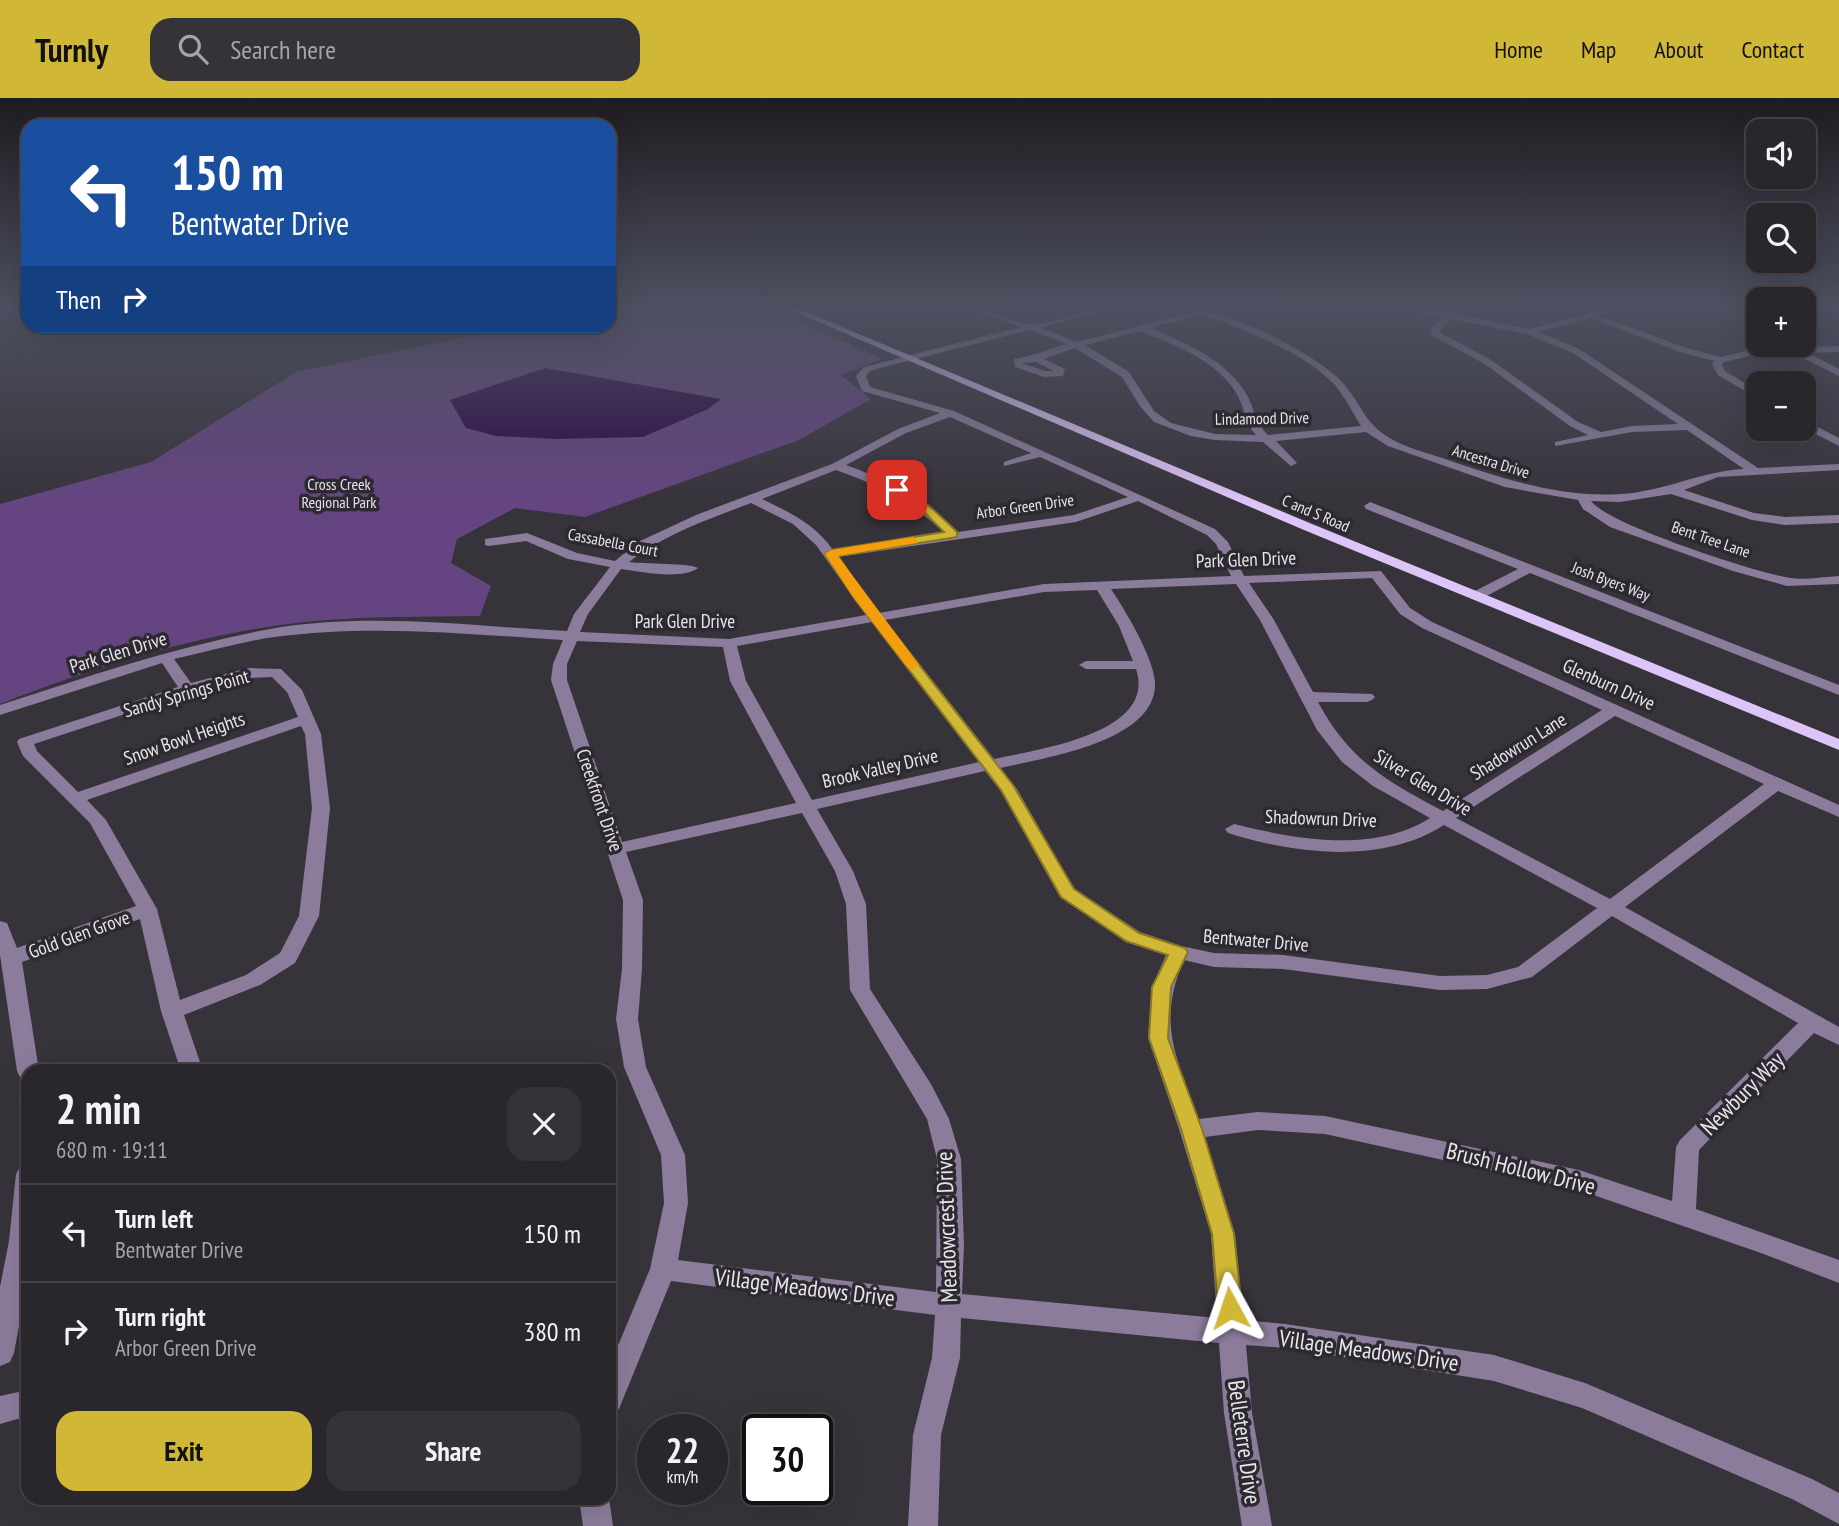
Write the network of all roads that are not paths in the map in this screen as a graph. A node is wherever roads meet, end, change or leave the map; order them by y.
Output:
1 (865, 372) edge
2 (945, 372) edge
3 (1122, 372) edge
4 (1222, 372) edge
5 (1324, 372) edge
6 (1501, 372) edge
7 (1607, 372) edge
8 (1720, 372) edge
9 (1746, 388) edge
10 (950, 413) junction
11 (1691, 427) junction
12 (1368, 429) junction
13 (1816, 430) edge
14 (1600, 436) junction
15 (1264, 437) junction
16 (1839, 443) edge
17 (1559, 444) dead end
18 (1042, 453) junction
19 (1291, 463) dead end
20 (1008, 464) dead end
21 (836, 466) junction
22 (1839, 467) edge
23 (1753, 470) junction
24 (1672, 491) junction
25 (1139, 497) junction
26 (1583, 497) junction
27 (753, 499) junction
28 (1370, 506) dead end
29 (1839, 519) edge
30 (953, 534) junction
31 (489, 542) dead end
32 (831, 554) junction
33 (618, 565) junction
34 (691, 568) dead end
35 (1530, 568) junction
36 (1376, 574) joint
37 (1238, 579) junction
38 (1839, 580) edge
39 (1100, 584) junction
40 (1476, 596) junction
41 (877, 618) junction
42 (571, 637) junction
43 (729, 643) junction
44 (165, 657) junction
45 (1142, 664) junction
46 (1086, 666) dead end
47 (187, 690) junction
48 (1839, 690) edge
49 (1310, 697) junction
50 (1367, 697) dead end
51 (0, 710) edge
52 (1614, 710) junction
53 (306, 719) junction
54 (1839, 745) edge
55 (988, 764) junction
56 (1776, 783) junction
57 (76, 798) junction
58 (806, 807) junction
59 (1839, 812) edge
60 (1442, 817) junction
61 (1234, 829) dead end
62 (616, 849) junction
63 (1612, 908) junction
64 (147, 909) junction
65 (0, 928) edge
66 (1178, 952) junction
67 (11, 958) junction
68 (172, 1011) junction
69 (1812, 1022) junction
70 (1839, 1037) edge
71 (28, 1064) edge
72 (190, 1064) edge
73 (1191, 1129) junction
74 (1683, 1214) junction
75 (21, 1246) edge
76 (663, 1269) junction
77 (1839, 1272) edge
78 (949, 1305) junction
79 (1232, 1333) junction
80 (0, 1353) edge
81 (616, 1383) edge
82 (21, 1405) edge
83 (0, 1410) edge
84 (595, 1505) edge
85 (1839, 1509) edge
86 (598, 1526) edge
87 (923, 1526) edge
88 (1257, 1526) edge

1 - 10 street, Silver Glen Drive
2 - 40 main road, C and S Road
3 - 15 street, Lindamood Drive
4 - 15 street
5 - 12 street, Ancestra Drive
6 - 14 street
7 - 11 street
8 - 9 street
10 - 18 street, Silver Glen Drive
10 - 21 street, Creekfront Drive
11 - 14 street
11 - 23 street
12 - 15 street, Lindamood Drive
12 - 26 street, Ancestra Drive
13 - 16 street
14 - 17 street
15 - 19 street
18 - 20 street
18 - 25 street, Silver Glen Drive
21 - 27 street, Creekfront Drive
21 - 30 street
22 - 23 street, Ancestra Drive
23 - 24 street, Ancestra Drive
24 - 26 street, Ancestra Drive
24 - 29 street
25 - 30 street, Arbor Green Drive
25 - 37 street, Silver Glen Drive
26 - 38 street, Bent Tree Lane
27 - 32 street, Bentwater Drive
27 - 33 street, Creekfront Drive
28 - 35 street, Josh Byers Way
30 - 32 street, Arbor Green Drive
31 - 33 street, Cassabella Court
32 - 41 street, Bentwater Drive
33 - 34 street, Cassabella Court
33 - 42 street, Creekfront Drive
35 - 40 street
35 - 48 street, Josh Byers Way
36 - 37 street, Park Glen Drive
36 - 52 street, Glenburn Drive
37 - 39 street, Park Glen Drive
37 - 49 street, Silver Glen Drive
39 - 41 street, Park Glen Drive
39 - 45 street, Brook Valley Drive
40 - 54 main road, C and S Road
41 - 43 street, Park Glen Drive
41 - 55 street, Bentwater Drive
42 - 43 street, Park Glen Drive
42 - 44 street, Park Glen Drive
42 - 62 street, Creekfront Drive
43 - 58 street, Meadowcrest Drive
44 - 47 street
44 - 51 street, Park Glen Drive
45 - 46 street
45 - 55 street, Brook Valley Drive
47 - 53 street, Sandy Springs Point
47 - 57 street, Sandy Springs Point
49 - 50 street
49 - 60 street, Silver Glen Drive
52 - 56 street, Glenburn Drive
52 - 60 street, Shadowrun Lane
53 - 57 street, Snow Bowl Heights
53 - 68 street, Sandy Springs Point
55 - 58 street, Brook Valley Drive
55 - 66 street, Bentwater Drive
56 - 59 street, Glenburn Drive
56 - 63 street, Bentwater Drive
57 - 64 street, Sandy Springs Point
58 - 62 street, Brook Valley Drive
58 - 78 street, Meadowcrest Drive
60 - 61 street, Shadowrun Drive
60 - 63 street, Silver Glen Drive
62 - 76 street, Creekfront Drive
63 - 66 street, Bentwater Drive
63 - 69 street, Silver Glen Drive
64 - 67 street, Gold Glen Grove
64 - 68 street, Sandy Springs Point
65 - 67 street
66 - 73 street, Belleterre Drive
67 - 71 street
68 - 72 street, Sandy Springs Point
69 - 70 street, Silver Glen Drive
69 - 74 street, Newbury Way
73 - 74 street, Brush Hollow Drive
73 - 79 street, Belleterre Drive
74 - 77 street, Brush Hollow Drive
75 - 80 street
76 - 78 street, Village Meadows Drive
76 - 81 street, Creekfront Drive
78 - 79 street, Village Meadows Drive
78 - 87 street, Meadowcrest Drive
79 - 85 street, Village Meadows Drive
79 - 88 street, Belleterre Drive
82 - 83 street
84 - 86 street

